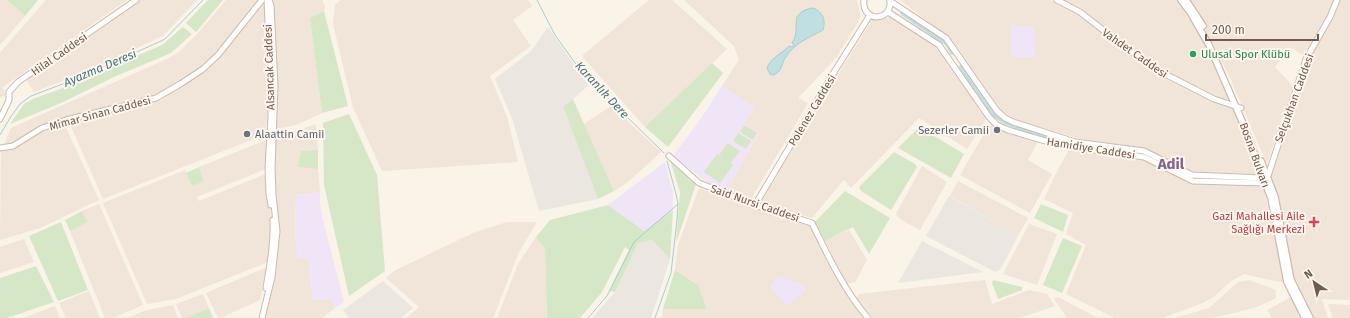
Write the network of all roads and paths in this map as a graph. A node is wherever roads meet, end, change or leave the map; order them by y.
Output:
1 (136, 0) edge
2 (262, 0) edge
3 (268, 0) edge
4 (864, 0) edge
5 (890, 0) edge
6 (1057, 0) edge
7 (1181, 0) edge
8 (1186, 0) edge
9 (1337, 0) edge
10 (888, 12) junction
11 (870, 15) junction
12 (962, 60) junction
13 (951, 61) junction
14 (1238, 107) junction
15 (0, 119) edge
16 (1072, 140) junction
17 (1070, 147) junction
18 (0, 148) edge
19 (669, 156) dead end
20 (1172, 165) junction
21 (1174, 171) junction
22 (1266, 179) junction
23 (271, 194) junction
24 (755, 205) junction
25 (258, 318) edge
26 (262, 318) edge
27 (868, 318) edge
28 (1305, 318) edge
29 (1310, 318) edge

1 - 15 street, Hilal Caddesi
2 - 18 street, Mimar Sinan Caddesi
3 - 23 street, Alsancak Caddesi
4 - 11 street
5 - 10 street
5 - 12 street, Hamidiye Caddesi
6 - 14 street, Vahdet Caddesi
7 - 14 main road, Bosna Bulvarı
8 - 14 main road, Bosna Bulvarı
9 - 22 street, Selçukhan Caddesi
10 - 11 street
10 - 13 street, Hamidiye Caddesi
11 - 24 street, Polenez Caddesi
12 - 13 street
12 - 16 street, Hamidiye Caddesi
13 - 17 street, Hamidiye Caddesi
14 - 22 main road, Bosna Bulvarı
16 - 17 street
16 - 20 street, Hamidiye Caddesi
17 - 21 street, Hamidiye Caddesi
19 - 24 street, Said Nursi Caddesi
20 - 21 street
20 - 22 street, Hamidiye Caddesi
21 - 22 street, Hamidiye Caddesi
22 - 28 main road, Bosna Bulvarı
22 - 29 main road, Bosna Bulvarı
23 - 25 street, Alsancak Caddesi
23 - 26 street, Alsancak Caddesi
24 - 27 street, Said Nursi Caddesi

